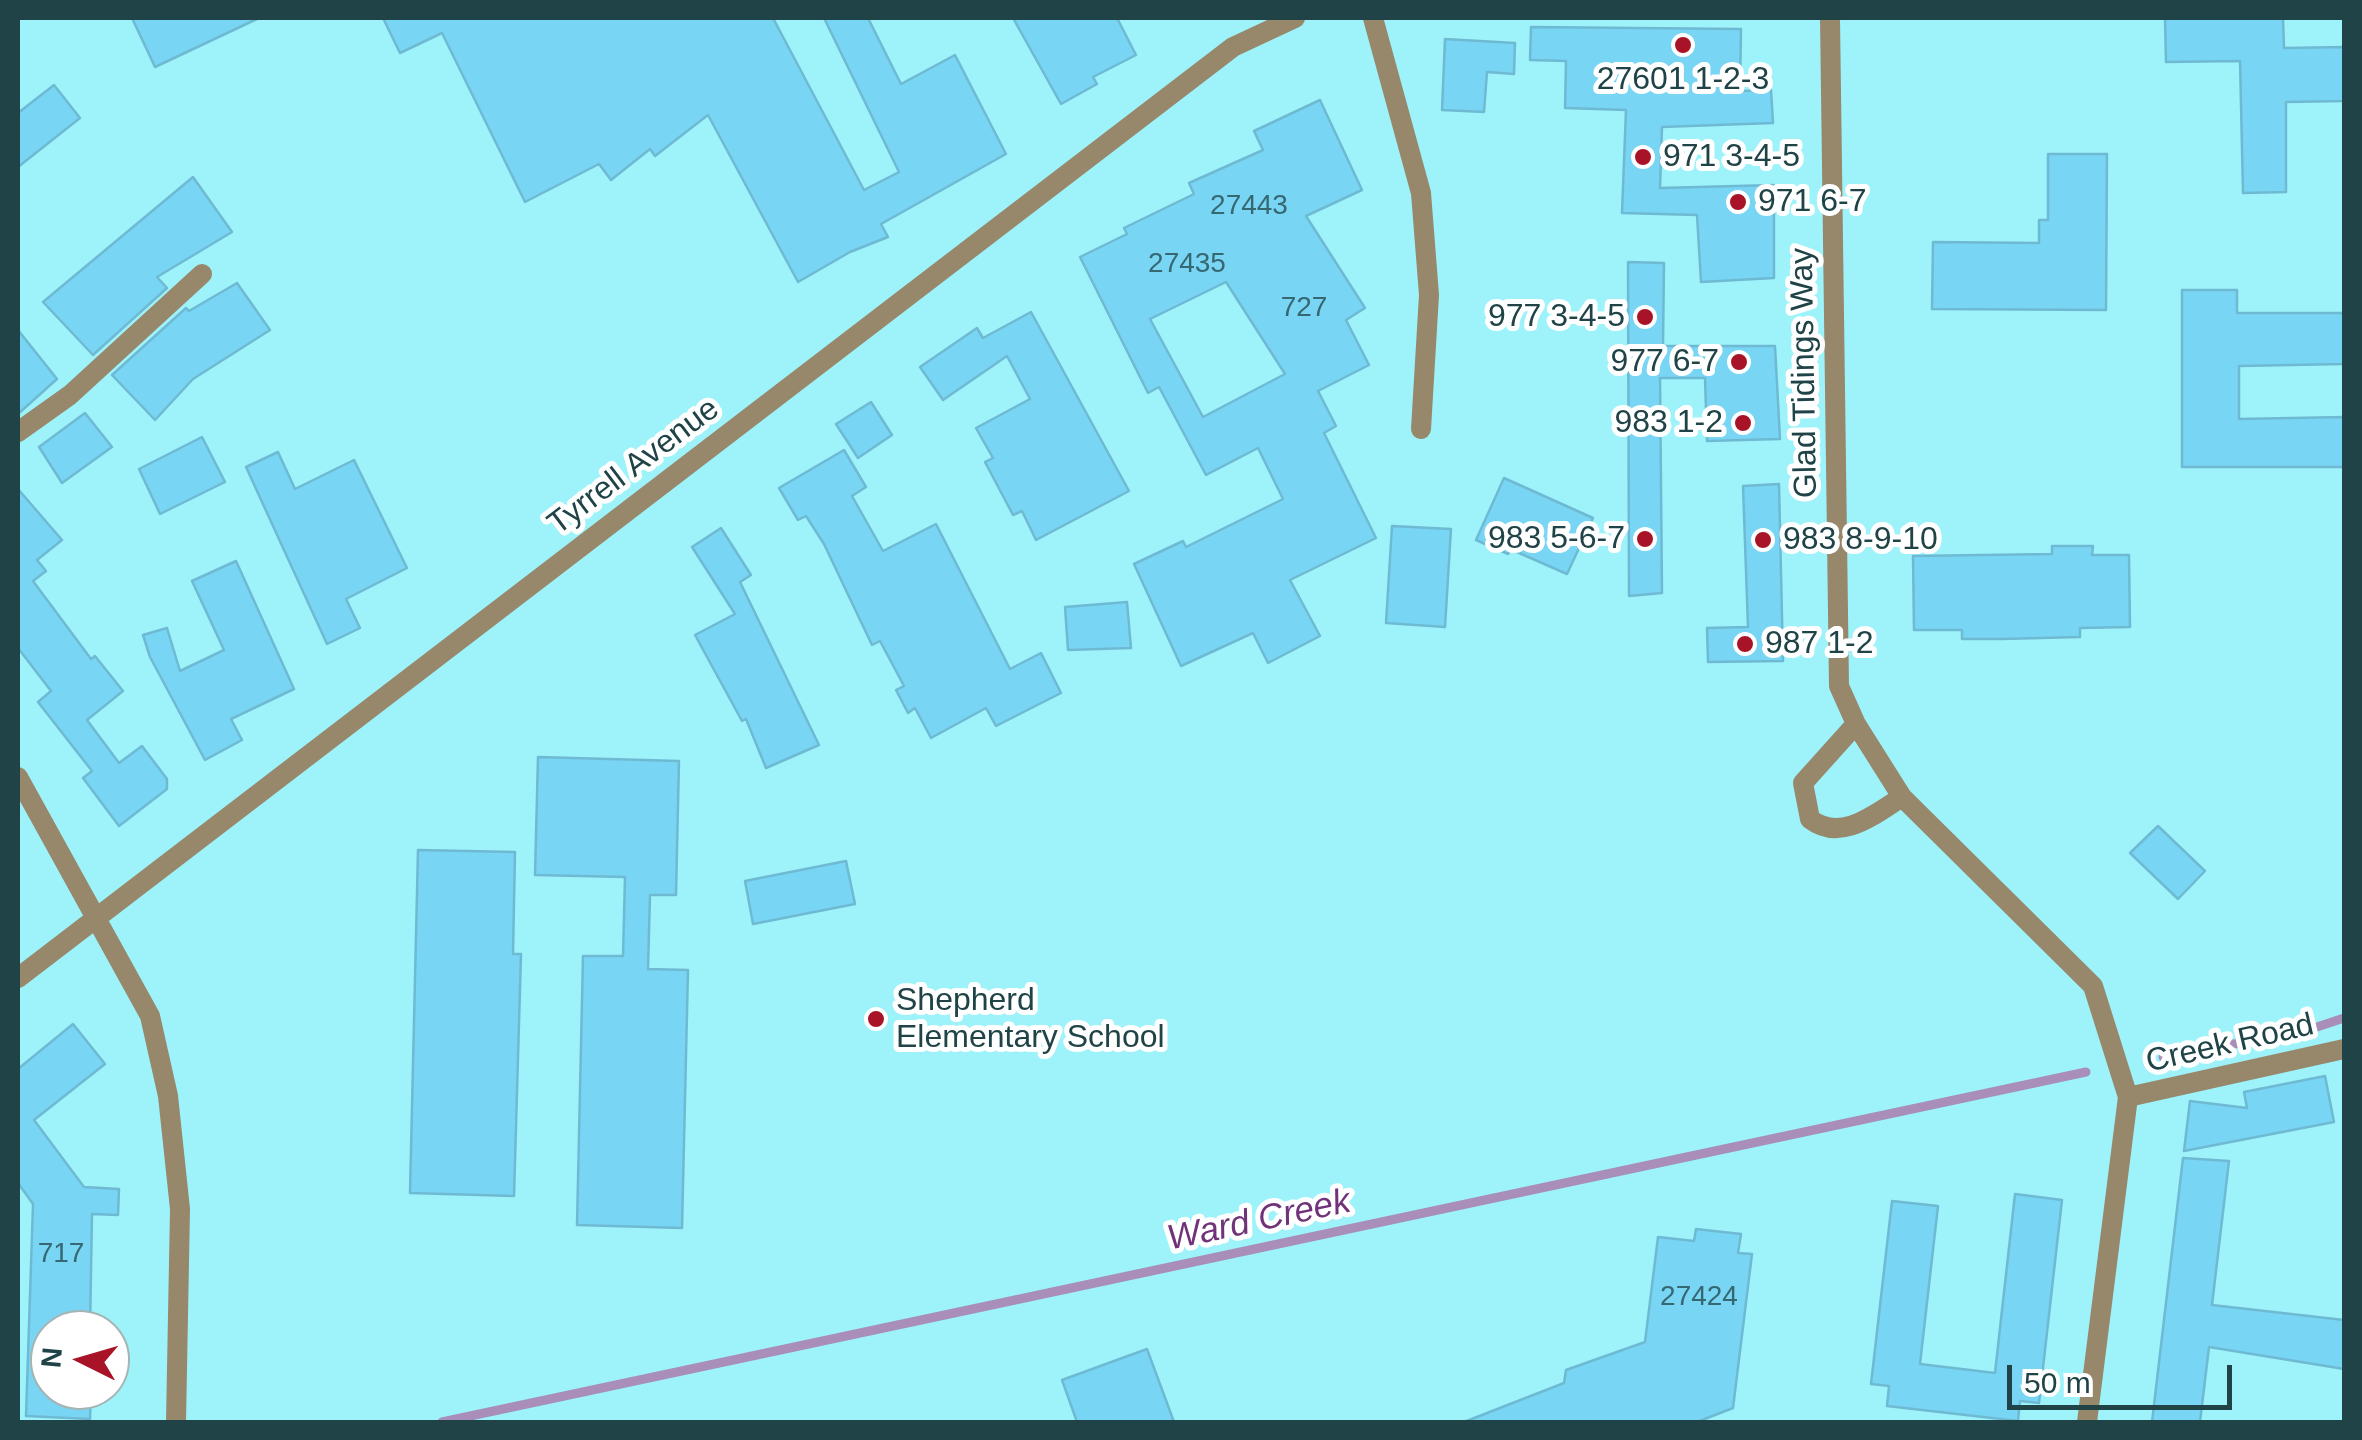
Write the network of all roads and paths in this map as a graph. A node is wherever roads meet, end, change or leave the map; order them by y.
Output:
1 (1294, 18) edge
2 (1373, 18) edge
3 (1830, 18) edge
4 (202, 274) dead end
5 (1420, 429) dead end
6 (18, 432) edge
7 (1856, 724) junction
8 (18, 777) edge
9 (1902, 797) junction
10 (93, 919) junction
11 (18, 978) edge
12 (2344, 1049) edge
13 (2128, 1097) junction
14 (176, 1422) edge
15 (2088, 1422) edge

1 - 10 street, Tyrrell Avenue
2 - 5 street
3 - 7 street, Glad Tidings Way
4 - 6 street
7 - 9 street, Glad Tidings Way
7 - 9 street
8 - 10 street
9 - 13 street, Glad Tidings Way
10 - 11 street, Tyrrell Avenue
10 - 14 street
12 - 13 street, Creek Road
13 - 15 street, Glad Tidings Way

